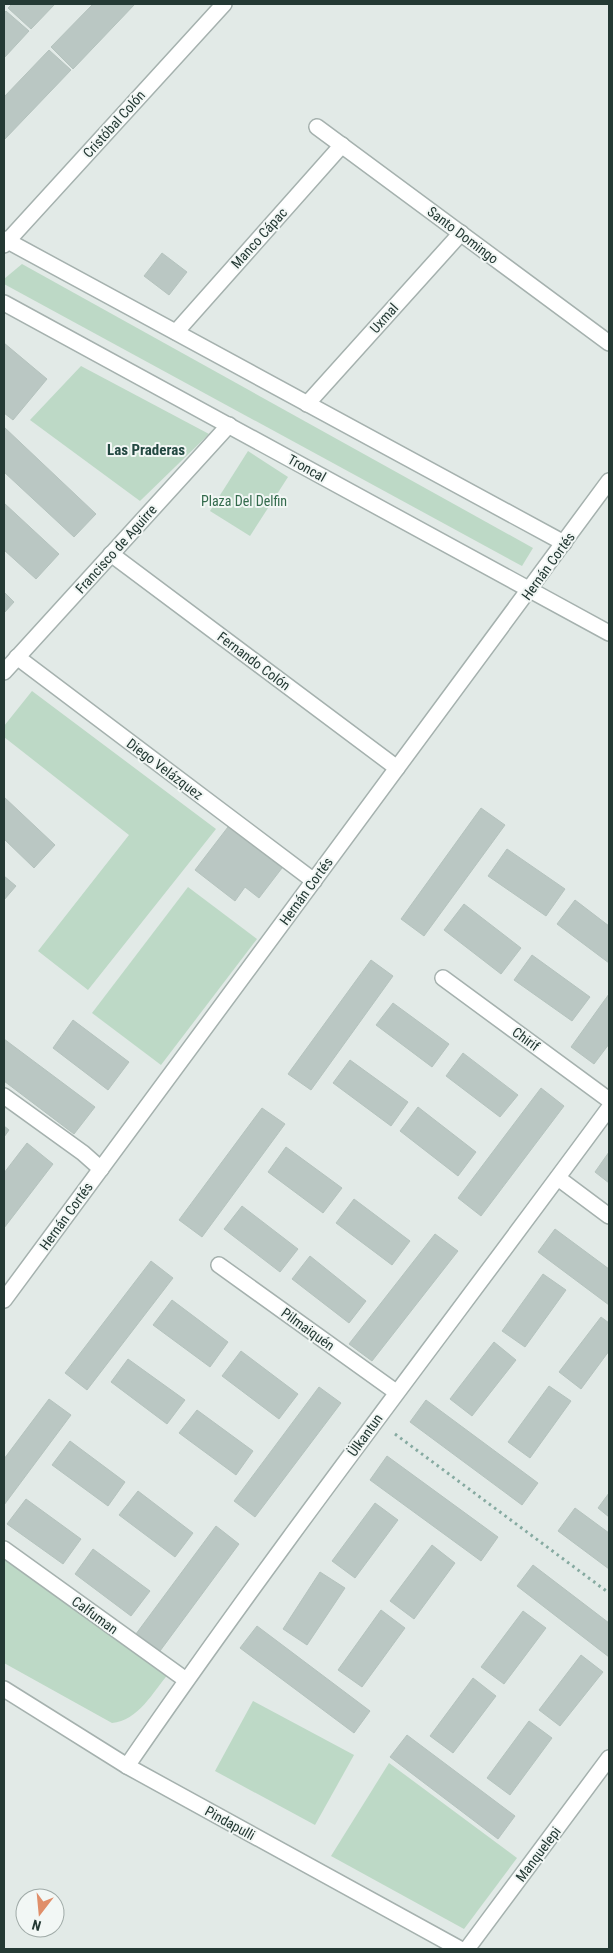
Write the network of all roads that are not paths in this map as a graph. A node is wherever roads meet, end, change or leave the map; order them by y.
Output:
1 (224, 4) edge
2 (317, 127) dead end
3 (342, 145) junction
4 (461, 233) junction
5 (5, 242) edge
6 (4, 303) edge
7 (176, 332) junction
8 (609, 343) edge
9 (307, 404) junction
10 (228, 425) junction
11 (609, 481) edge
12 (564, 543) junction
13 (112, 554) junction
14 (530, 591) junction
15 (609, 633) edge
16 (17, 657) junction
17 (4, 672) edge
18 (397, 768) junction
19 (314, 880) junction
20 (443, 978) dead end
21 (4, 1096) edge
22 (609, 1100) edge
23 (609, 1108) edge
24 (100, 1169) junction
25 (558, 1178) junction
26 (609, 1216) edge
27 (219, 1265) dead end
28 (4, 1300) edge
29 (396, 1392) junction
30 (4, 1549) edge
31 (186, 1680) junction
32 (4, 1688) edge
33 (609, 1758) edge
34 (127, 1766) junction
35 (460, 1949) edge
36 (467, 1949) edge

1 - 5 street, Cristóbal Colón
2 - 3 street, Santo Domingo
3 - 4 street, Santo Domingo
3 - 7 street, Manco Cápac
4 - 8 street, Santo Domingo
4 - 9 street, Uxmal
5 - 7 street
6 - 10 street, Troncal
7 - 9 street
9 - 12 street
10 - 13 street, Francisco de Aguirre
10 - 14 street, Troncal
11 - 12 street, Hernán Cortés
12 - 14 street, Hernán Cortés
13 - 16 street, Francisco de Aguirre
13 - 18 street, Fernando Colón
14 - 15 street, Troncal
14 - 18 street, Hernán Cortés
16 - 17 street, Francisco de Aguirre
16 - 19 street, Diego Velázquez
18 - 19 street, Hernán Cortés
19 - 24 street, Hernán Cortés
20 - 22 street, Chirif
21 - 24 street
23 - 25 street, Ülkantun
24 - 28 street, Hernán Cortés
25 - 26 street
25 - 29 street, Ülkantun
27 - 29 street, Pilmaiquén
29 - 31 street, Ülkantun
30 - 31 street, Calfuman
31 - 34 street, Ülkantun
32 - 34 street, Pindapulli
33 - 36 street, Manquelepi
34 - 35 street, Pindapulli

